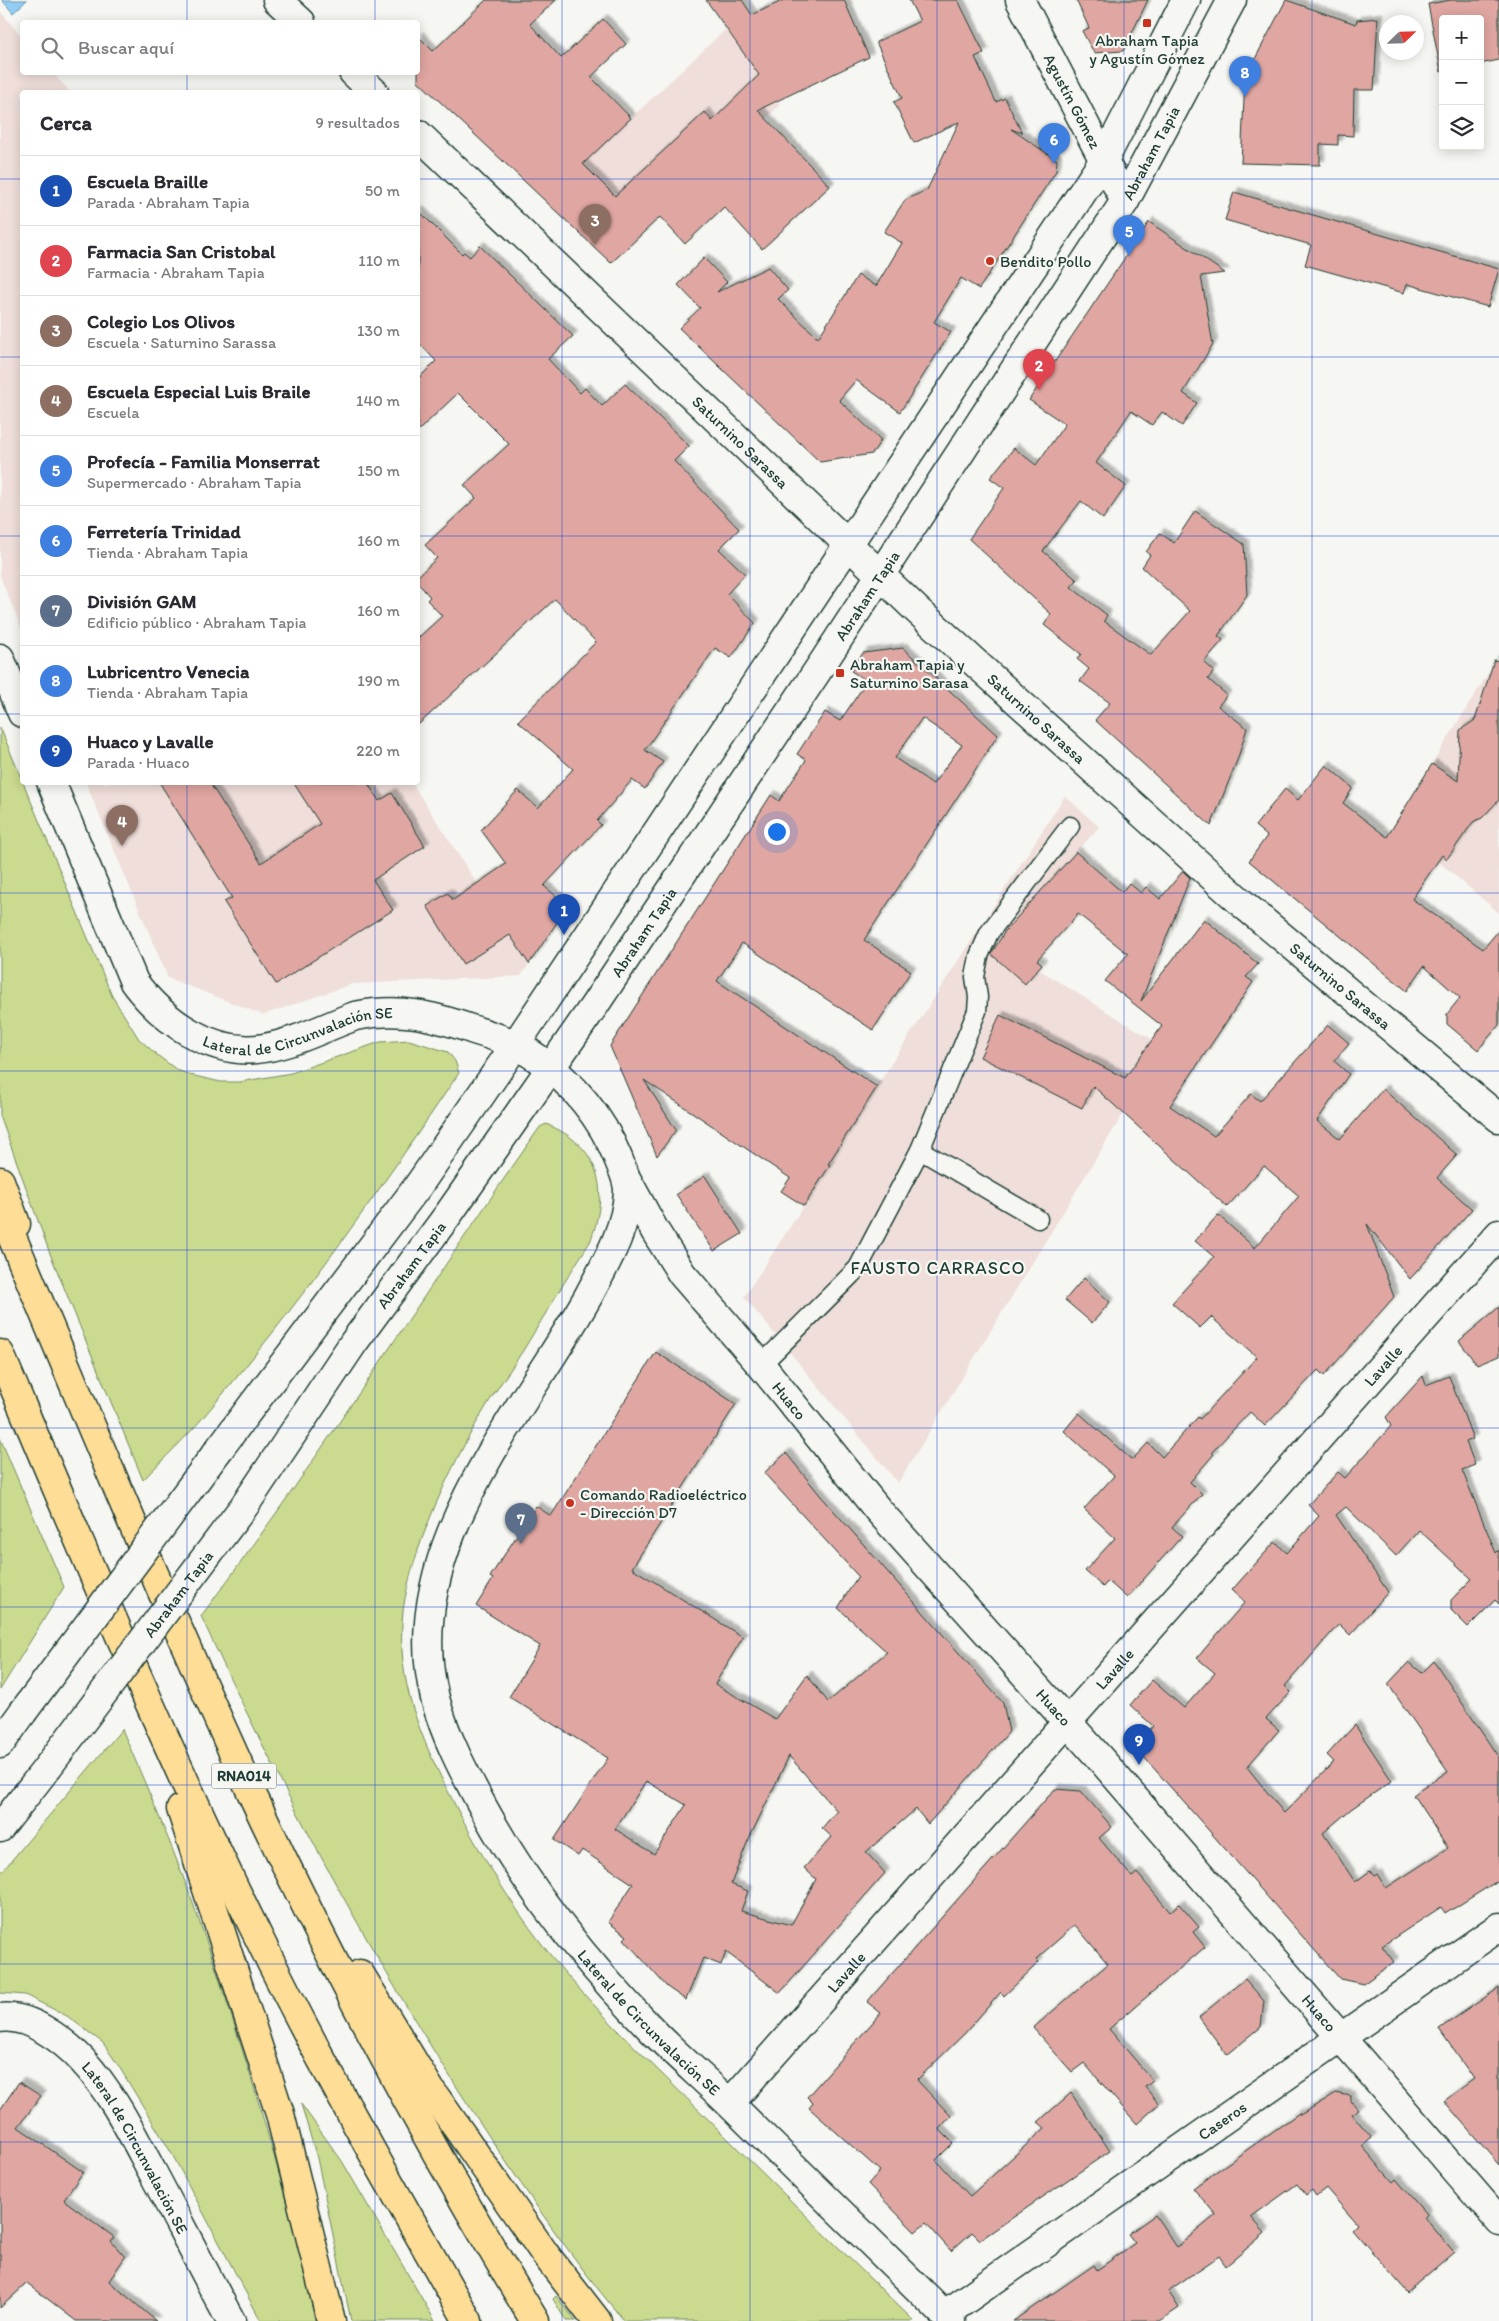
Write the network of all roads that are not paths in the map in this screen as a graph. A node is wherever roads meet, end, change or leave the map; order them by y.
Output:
1 (277, 0) edge
2 (1020, 0) edge
3 (1186, 0) edge
4 (1232, 0) edge
5 (299, 20) edge
6 (356, 75) edge
7 (372, 90) edge
8 (420, 136) edge
9 (1104, 160) junction
10 (1125, 201) junction
11 (848, 544) junction
12 (880, 574) junction
13 (0, 658) edge
14 (20, 708) edge
15 (52, 785) edge
16 (1070, 826) dead end
17 (516, 1044) junction
18 (550, 1068) junction
19 (1499, 1118) edge
20 (920, 1150) junction
21 (627, 1180) junction
22 (0, 1181) edge
23 (0, 1208) edge
24 (1038, 1219) dead end
25 (1499, 1234) edge
26 (0, 1354) edge
27 (761, 1366) junction
28 (68, 1372) junction
29 (145, 1695) junction
30 (1068, 1722) junction
31 (0, 1744) edge
32 (254, 1796) junction
33 (0, 1828) edge
34 (1499, 1927) edge
35 (0, 2018) edge
36 (1341, 2037) junction
37 (730, 2103) junction
38 (1499, 2221) edge
39 (948, 2318) edge
40 (231, 2321) edge
41 (331, 2321) edge
42 (468, 2321) edge
43 (535, 2321) edge
44 (597, 2321) edge

1 - 5 street
2 - 9 street, Agustín Gómez
3 - 9 street
4 - 10 street, Abraham Tapia
6 - 7 street
8 - 11 street, Saturnino Sarassa
9 - 10 street, Agustín Gómez
9 - 11 street
10 - 12 street, Abraham Tapia
11 - 12 street, Saturnino Sarassa
11 - 17 street
12 - 18 street, Abraham Tapia
12 - 19 street, Saturnino Sarassa
13 - 14 street
15 - 17 street, Lateral de Circunvalación SE
16 - 20 lane
17 - 18 street, Lateral de Circunvalación SE
17 - 31 street, bridge
18 - 21 street, Lateral de Circunvalación SE
18 - 33 street, Abraham Tapia, bridge
20 - 24 lane
20 - 27 lane
21 - 27 street, Huaco
21 - 37 street, Lateral de Circunvalación SE
22 - 28 highway
23 - 28 highway, RNA014
25 - 30 street, Lavalle
26 - 29 highway, RNA014
27 - 30 street, Huaco
28 - 32 highway, RNA014
29 - 41 highway
29 - 42 highway, RNA014
30 - 36 street, Huaco
30 - 37 street, Lavalle
32 - 43 highway, RNA014
32 - 44 highway
34 - 36 street, Caseros
35 - 40 street, Lateral de Circunvalación SE
36 - 38 street, Huaco
36 - 39 street, Caseros
37 - 39 street, Lateral de Circunvalación SE

